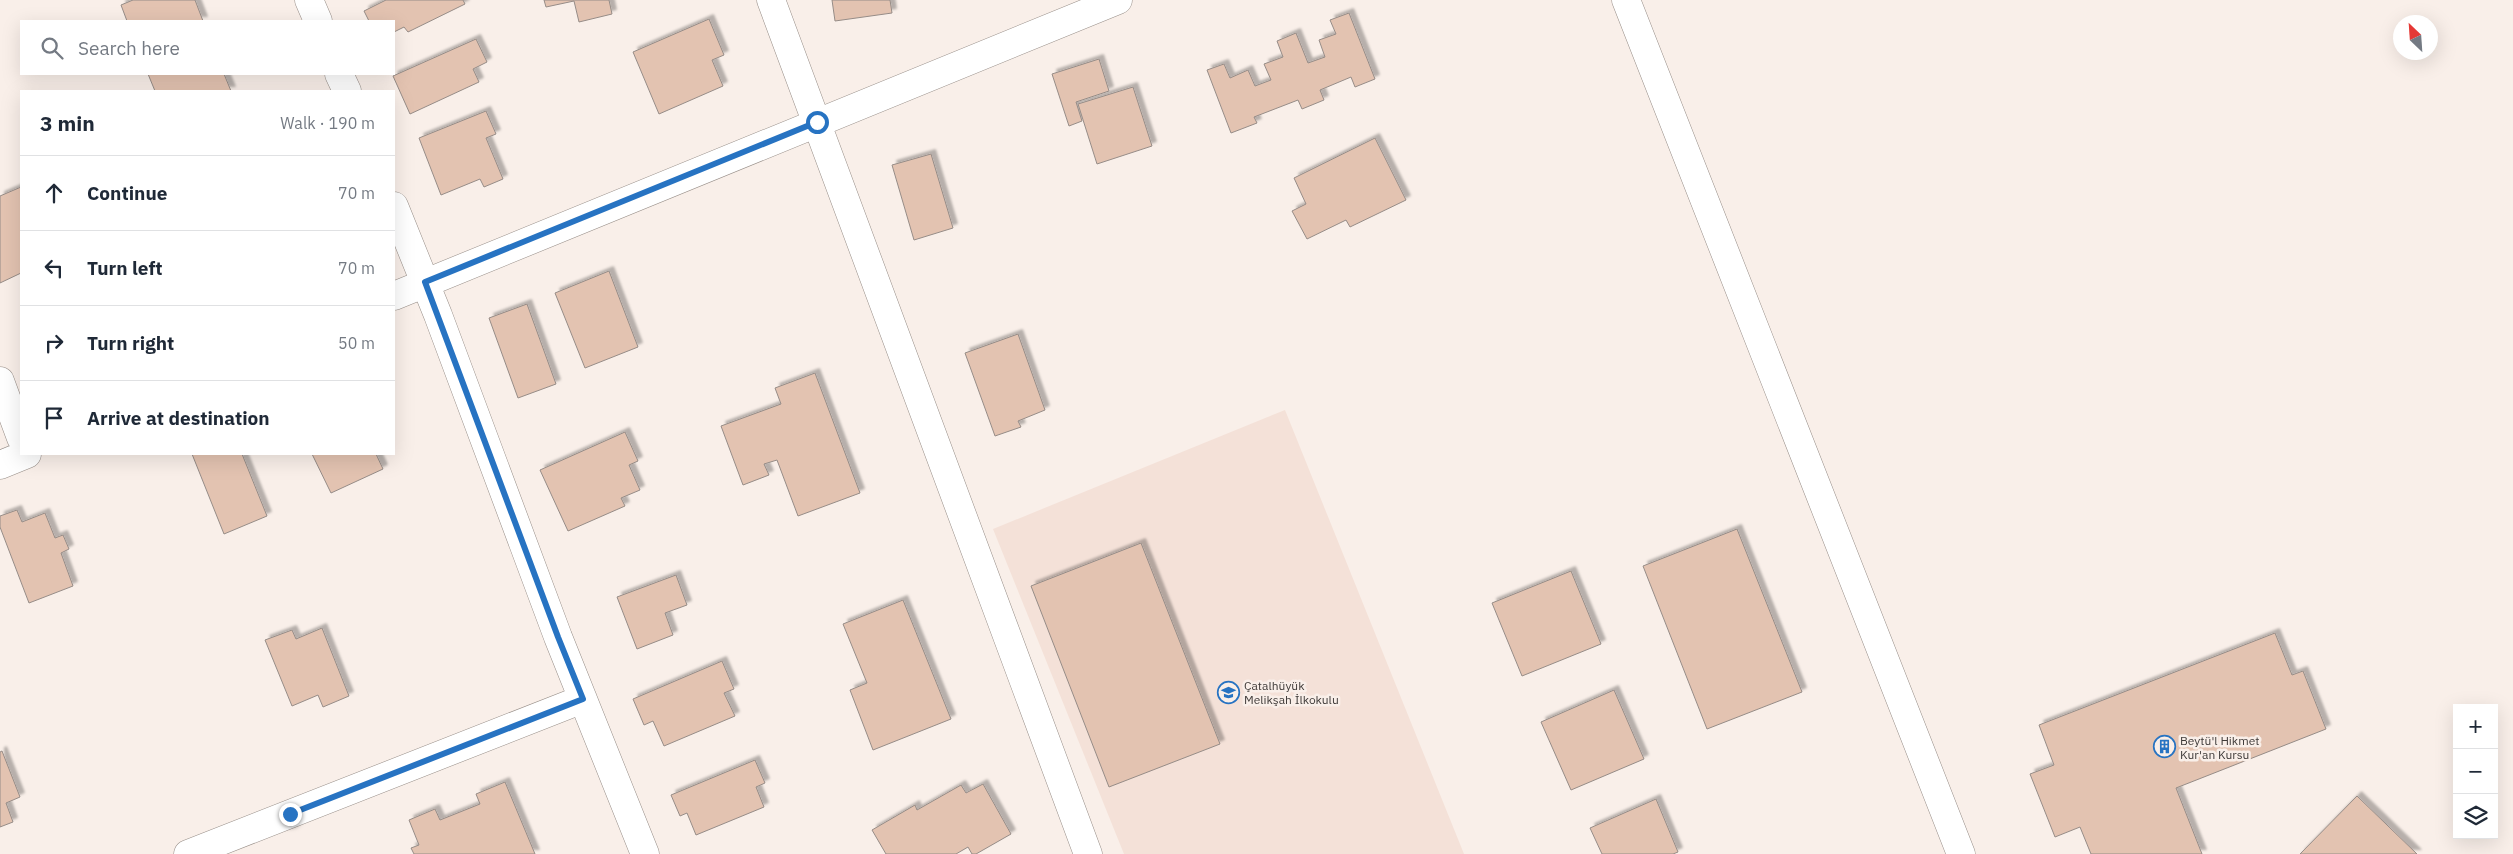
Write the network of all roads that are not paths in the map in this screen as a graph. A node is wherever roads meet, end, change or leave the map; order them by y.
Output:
1 (309, 0) edge
2 (771, 0) edge
3 (1118, 0) edge
4 (1626, 0) edge
5 (318, 20) edge
6 (340, 75) edge
7 (347, 90) edge
8 (817, 122) junction
9 (395, 208) edge
10 (425, 282) junction
11 (395, 296) edge
12 (0, 381) edge
13 (20, 435) edge
14 (25, 455) edge
15 (0, 465) edge
16 (583, 699) junction
17 (188, 854) edge
18 (645, 854) edge
19 (1088, 854) edge
20 (1961, 854) edge

1 - 5 street
2 - 8 street
3 - 8 street
4 - 20 street
6 - 7 street
8 - 10 street
8 - 19 street
9 - 10 street
10 - 11 street
10 - 16 street
12 - 13 street
14 - 15 street
16 - 17 street
16 - 18 street

